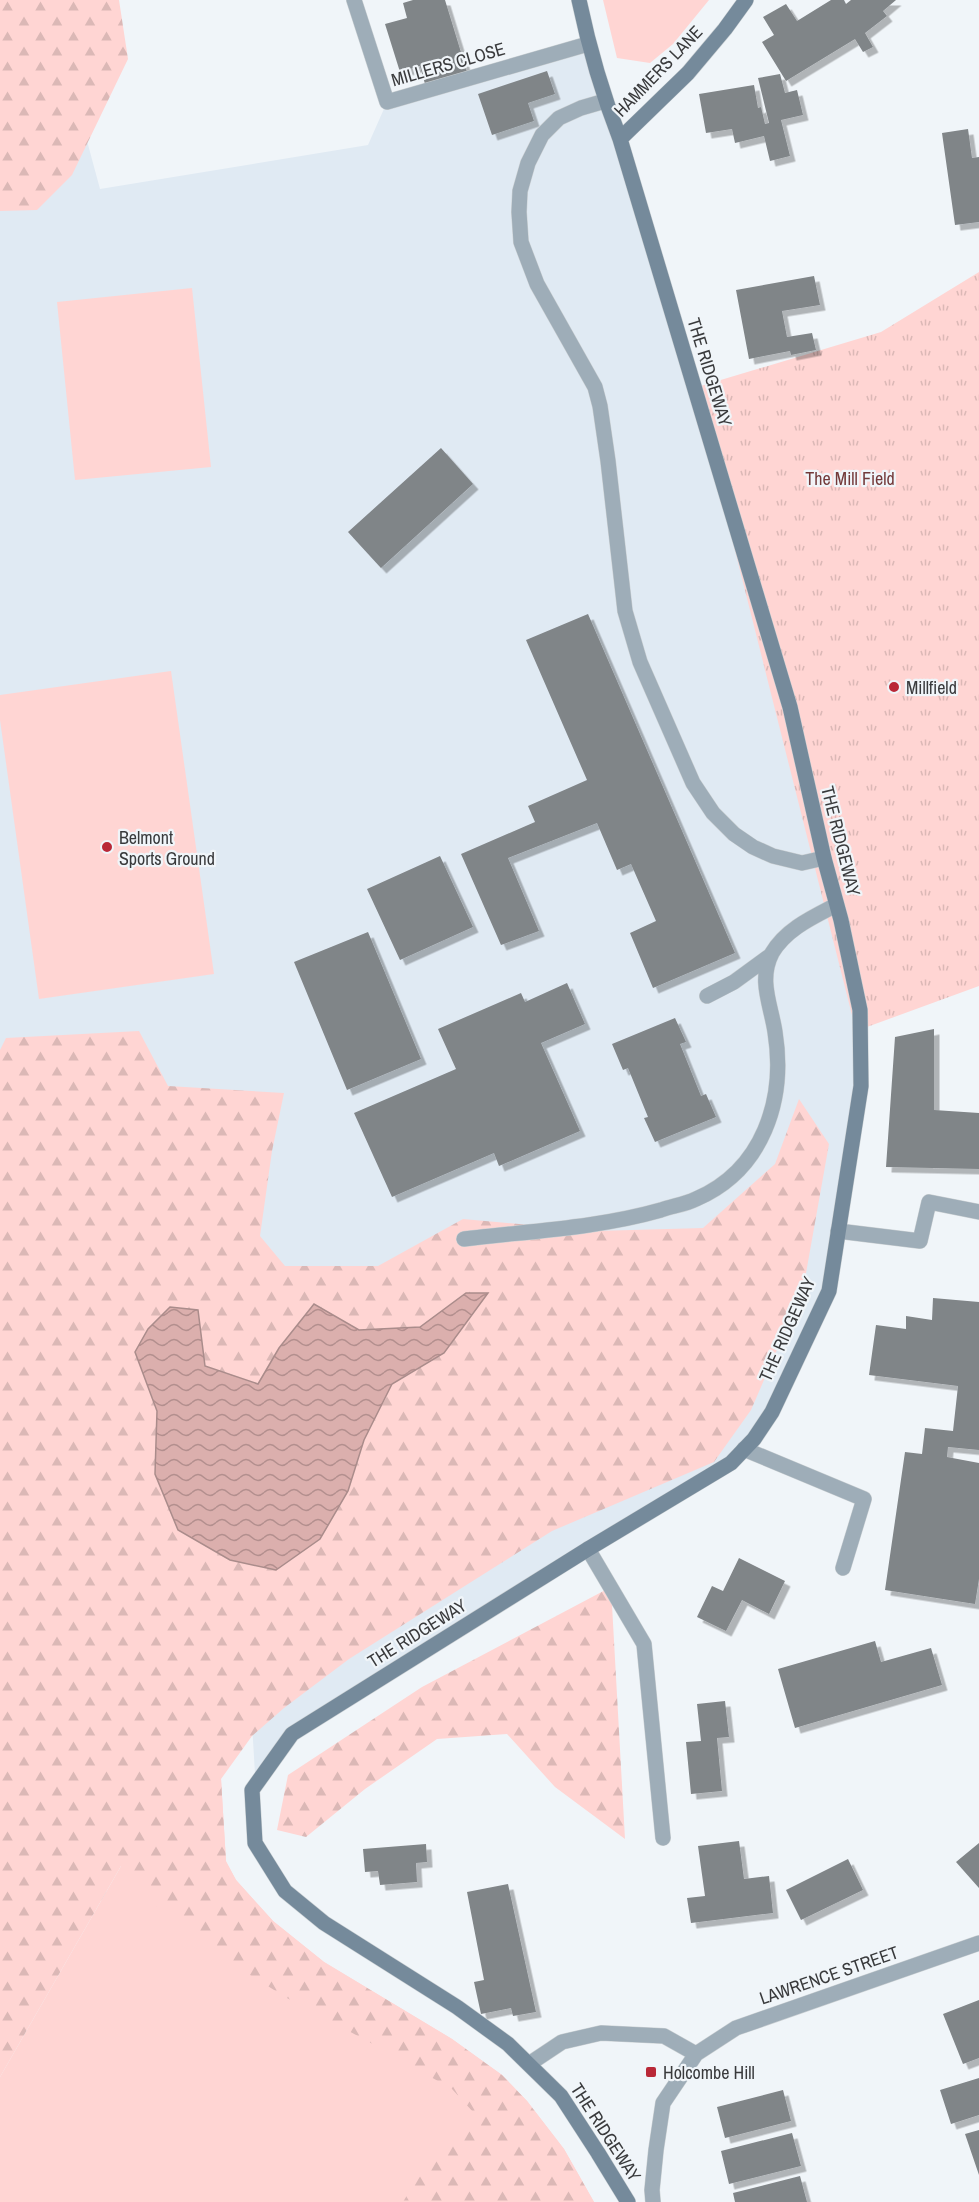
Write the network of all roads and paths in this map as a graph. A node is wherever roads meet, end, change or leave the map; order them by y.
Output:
1 (354, 0) edge
2 (579, 0) edge
3 (746, 0) edge
4 (588, 44) junction
5 (605, 102) junction
6 (620, 139) junction
7 (824, 858) junction
8 (837, 905) junction
9 (771, 955) junction
10 (707, 996) dead end
11 (979, 1212) edge
12 (838, 1231) junction
13 (464, 1239) dead end
14 (744, 1449) junction
15 (588, 1549) junction
16 (843, 1568) dead end
17 (663, 1839) dead end
18 (979, 1943) edge
19 (696, 2054) junction
20 (529, 2064) junction
21 (628, 2202) edge
22 (653, 2202) edge

1 - 4 street, MILLERS CLOSE
2 - 4 main road, THE RIDGEWAY
3 - 6 main road, HAMMERS LANE
4 - 5 main road, THE RIDGEWAY
5 - 6 main road, THE RIDGEWAY
5 - 7 street
6 - 7 main road, THE RIDGEWAY
7 - 8 main road, THE RIDGEWAY
8 - 9 street
8 - 12 main road, THE RIDGEWAY
9 - 10 street
9 - 13 street
11 - 12 street
12 - 14 main road, THE RIDGEWAY
14 - 15 main road, THE RIDGEWAY
14 - 16 street
15 - 17 street
15 - 20 main road, THE RIDGEWAY
18 - 19 street, LAWRENCE STREET
19 - 20 street
19 - 22 street, LAWRENCE STREET
20 - 21 main road, THE RIDGEWAY

